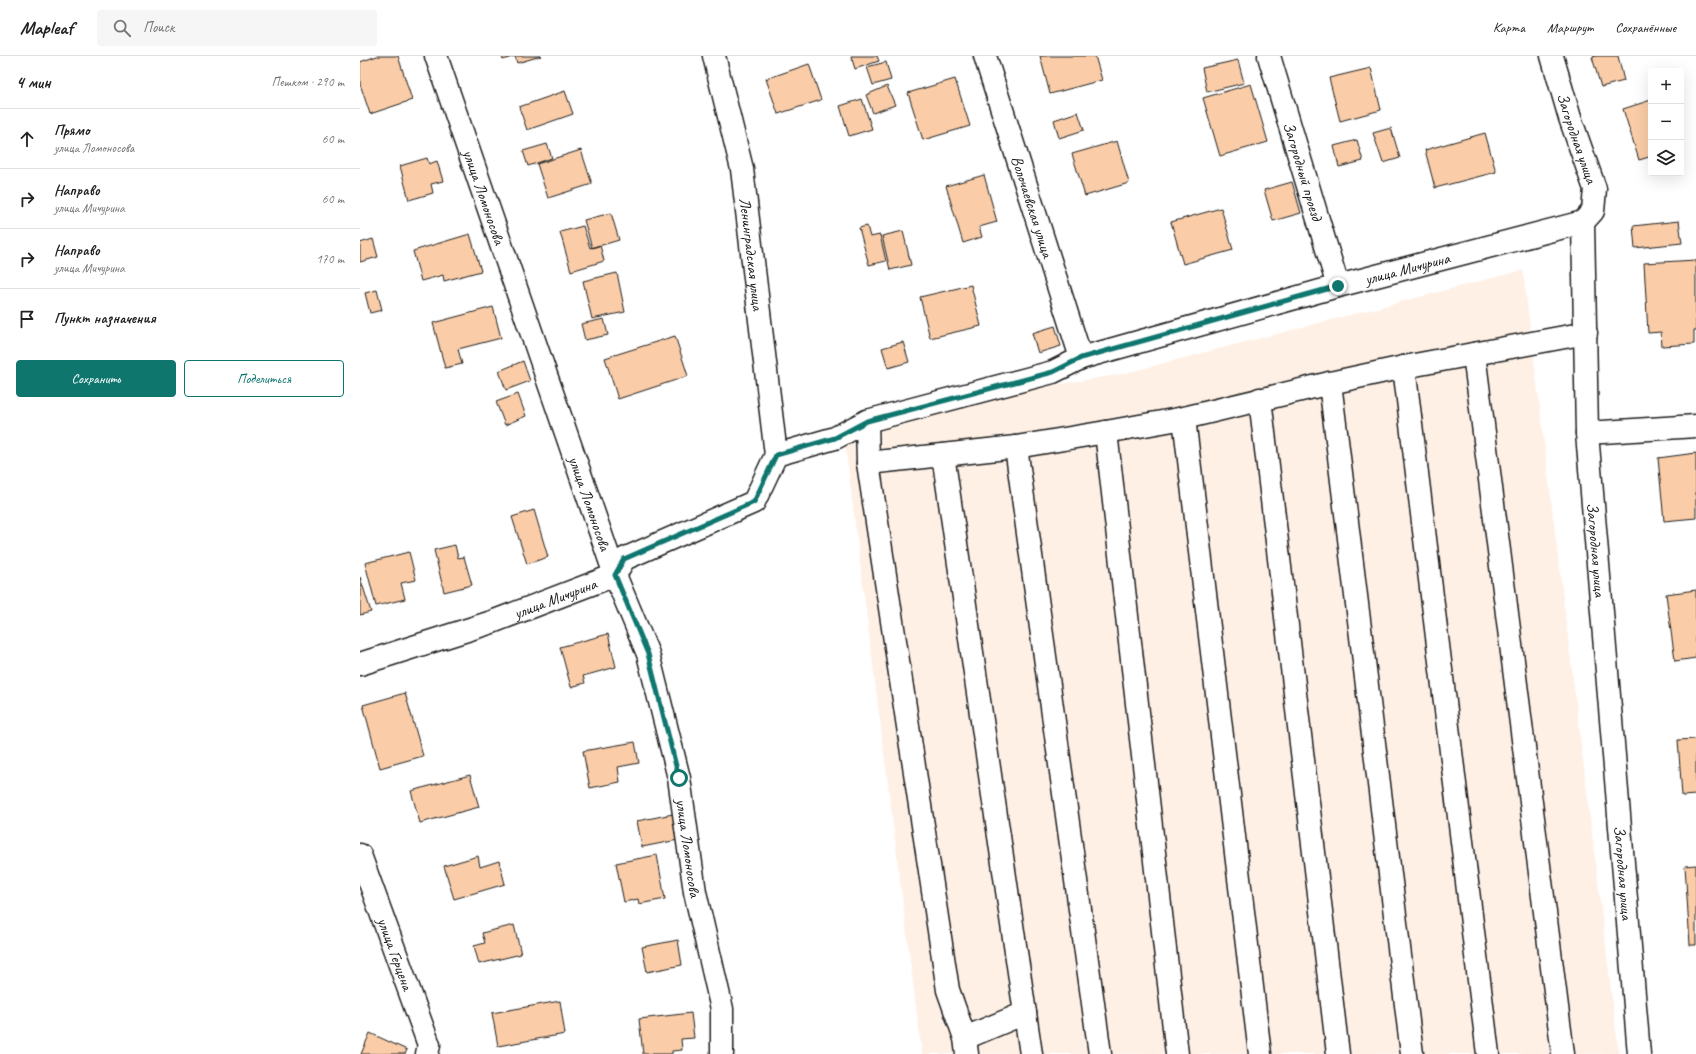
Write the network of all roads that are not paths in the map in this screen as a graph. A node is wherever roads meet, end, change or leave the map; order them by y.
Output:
1 (436, 56) edge
2 (714, 56) edge
3 (985, 56) edge
4 (1269, 56) edge
5 (1552, 56) edge
6 (1583, 222) junction
7 (1338, 286) junction
8 (1586, 333) junction
9 (1474, 354) junction
10 (1081, 358) junction
11 (1404, 367) junction
12 (1330, 383) junction
13 (1260, 399) junction
14 (1184, 418) junction
15 (867, 421) junction
16 (1696, 426) edge
17 (1106, 432) junction
18 (1587, 433) junction
19 (1016, 447) junction
20 (776, 455) junction
21 (943, 455) junction
22 (868, 463) junction
23 (615, 575) junction
24 (360, 664) edge
25 (360, 854) edge
26 (1024, 1013) junction
27 (966, 1046) edge
28 (427, 1054) edge
29 (722, 1054) edge
30 (1031, 1054) edge
31 (1100, 1054) edge
32 (1177, 1054) edge
33 (1260, 1054) edge
34 (1338, 1054) edge
35 (1412, 1054) edge
36 (1488, 1054) edge
37 (1562, 1054) edge
38 (1639, 1054) edge

1 - 23 street, улица Ломоносова
2 - 20 street, Ленинградская улица
3 - 10 street, Волочаевская улица
4 - 7 street, Загородный проезд
5 - 6 street, Загородная улица
6 - 7 street, улица Мичурина
6 - 8 street, Загородная улица
7 - 10 street, улица Мичурина
8 - 9 street
8 - 18 street, Загородная улица
9 - 11 street
9 - 37 street
10 - 15 street, улица Мичурина
11 - 12 street
11 - 36 street
12 - 13 street
12 - 35 street
13 - 14 street
13 - 34 street
14 - 17 street
14 - 33 street
15 - 20 street, улица Мичурина
15 - 22 street
16 - 18 street
17 - 19 street
17 - 32 street
18 - 38 street, Загородная улица
19 - 21 street
19 - 31 street
20 - 23 street, улица Мичурина
21 - 22 street
21 - 26 street
22 - 27 street
23 - 24 street, улица Мичурина
23 - 29 street, улица Ломоносова
25 - 28 street, улица Герцена
26 - 27 street
26 - 30 street

